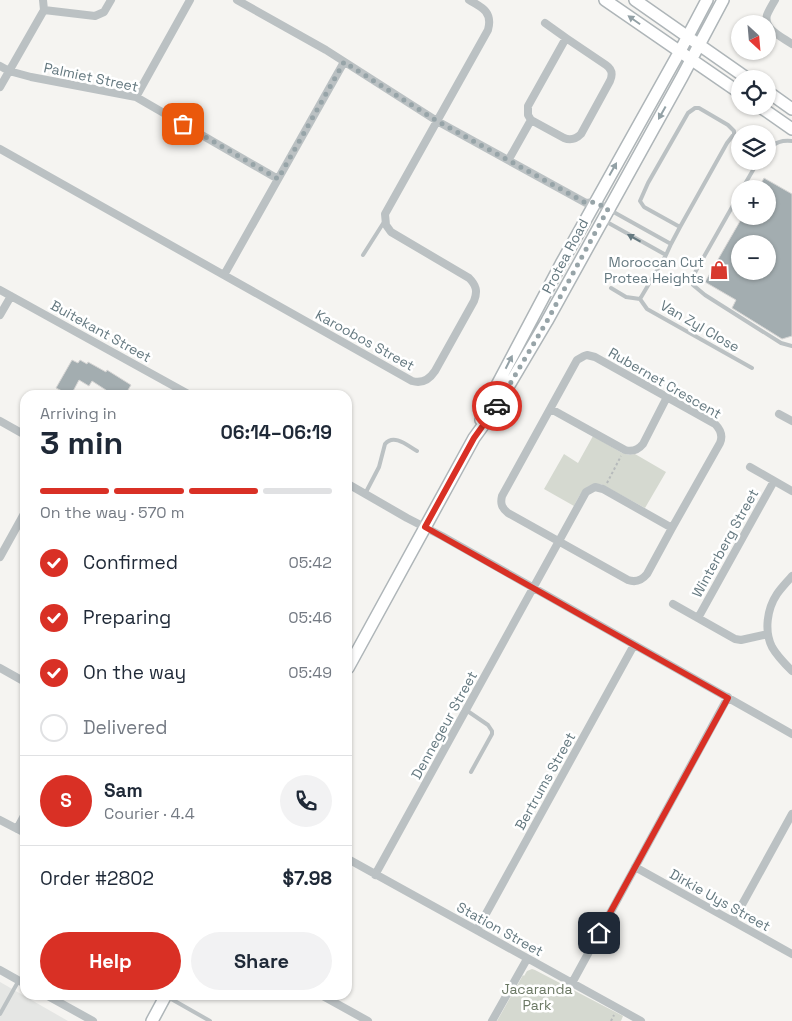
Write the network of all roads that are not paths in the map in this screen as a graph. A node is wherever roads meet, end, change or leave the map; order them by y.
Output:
1 (43, 0) edge
2 (111, 0) edge
3 (190, 0) edge
4 (237, 0) edge
5 (469, 0) edge
6 (606, 0) edge
7 (636, 0) edge
8 (707, 0) edge
9 (723, 0) edge
10 (775, 0) edge
11 (44, 10) junction
12 (545, 23) dead end
13 (687, 36) junction
14 (566, 38) junction
15 (698, 44) junction
16 (792, 44) edge
17 (680, 51) junction
18 (691, 60) junction
19 (344, 62) junction
20 (0, 66) edge
21 (735, 70) edge
22 (9, 71) junction
23 (0, 87) edge
24 (731, 87) edge
25 (136, 97) junction
26 (776, 98) edge
27 (792, 109) edge
28 (772, 115) edge
29 (531, 120) junction
30 (437, 121) junction
31 (792, 129) edge
32 (792, 141) edge
33 (776, 142) edge
34 (0, 149) edge
35 (509, 160) junction
36 (278, 179) junction
37 (590, 206) junction
38 (608, 209) junction
39 (731, 209) edge
40 (385, 220) junction
41 (603, 220) junction
42 (680, 227) junction
43 (671, 244) junction
44 (363, 255) dead end
45 (666, 255) junction
46 (224, 275) junction
47 (611, 288) dead end
48 (0, 290) edge
49 (11, 296) junction
50 (640, 299) junction
51 (0, 316) edge
52 (792, 346) edge
53 (752, 368) dead end
54 (181, 390) edge
55 (667, 398) junction
56 (551, 409) junction
57 (779, 414) dead end
58 (0, 421) edge
59 (792, 421) edge
60 (20, 432) edge
61 (474, 438) junction
62 (417, 451) dead end
63 (750, 467) dead end
64 (774, 481) junction
65 (352, 486) edge
66 (792, 491) edge
67 (365, 494) junction
68 (20, 521) edge
69 (425, 527) junction
70 (672, 528) junction
71 (559, 541) junction
72 (0, 558) edge
73 (792, 578) edge
74 (534, 588) junction
75 (673, 604) dead end
76 (698, 618) junction
77 (768, 634) junction
78 (634, 645) junction
79 (352, 661) edge
80 (0, 668) edge
81 (792, 671) edge
82 (20, 679) edge
83 (728, 698) junction
84 (466, 710) junction
85 (792, 734) edge
86 (471, 772) dead end
87 (792, 814) edge
88 (0, 820) edge
89 (20, 823) edge
90 (17, 829) junction
91 (20, 830) edge
92 (352, 861) edge
93 (635, 867) junction
94 (376, 875) junction
95 (732, 921) junction
96 (477, 930) junction
97 (792, 954) edge
98 (527, 959) junction
99 (0, 970) edge
100 (20, 981) edge
101 (572, 983) junction
102 (20, 984) edge
103 (55, 1000) edge
104 (164, 1000) edge
105 (173, 1000) edge
106 (330, 1000) edge
107 (2, 1007) edge
108 (0, 1014) edge
109 (93, 1021) edge
110 (152, 1021) edge
111 (210, 1021) edge
112 (368, 1021) edge
113 (492, 1021) edge
114 (641, 1021) edge

1 - 11 street
2 - 11 street
3 - 25 street
4 - 19 street
5 - 30 street
17 -> 6 street
7 - 13 street
8 - 13 street, Protea Road
9 - 15 street, Protea Road
10 - 16 street
11 - 22 street
12 - 14 street
13 - 15 street
13 - 17 street, Protea Road
14 - 29 street
14 - 29 street
15 - 18 street, Protea Road
15 - 21 street
17 - 18 street
37 -> 17 street, Protea Road
18 - 24 street
18 -> 38 street, Protea Road
19 - 30 street
19 - 36 street
20 - 22 street, Palmiet Street
22 - 23 street
22 - 25 street, Palmiet Street
25 - 36 street, Palmiet Street
26 - 27 street
28 - 31 street
29 - 35 street
30 - 35 street
30 - 40 street
32 - 33 lane
34 - 46 street, Karoobos Street
35 - 37 street
36 - 46 street
37 - 38 street
37 - 41 street
61 -> 37 street, Protea Road
38 - 41 street, Protea Road
38 - 43 lane
39 - 52 lane
40 - 44 lane
40 - 46 street, Karoobos Street
45 -> 41 lane
41 - 61 street, Protea Road
42 - 42 lane
42 - 43 lane
43 - 45 lane
45 - 50 lane
47 - 50 lane, Van Zyl Close
48 - 49 street, Buitekant Street
49 - 51 street
49 - 54 street, Buitekant Street
50 - 53 lane, Van Zyl Close
55 - 56 street
55 - 56 street, Rubernet Crescent
55 - 70 street, Rubernet Crescent
56 - 71 street, Rubernet Crescent
57 - 59 street
58 - 60 street
61 - 69 street, Protea Road
62 - 67 lane
63 - 64 street
64 - 66 street
64 - 76 street, Winterberg Street
65 - 67 street
67 - 69 street
68 - 72 street
69 - 74 street
69 - 79 street, Protea Road
70 - 71 street, Rubernet Crescent
70 - 71 street, Dennegeur Street
71 - 74 street, Dennegeur Street
73 - 77 street
74 - 78 street
74 - 84 street, Dennegeur Street
75 - 76 street
76 - 77 street
77 - 81 street
78 - 83 street
78 - 96 street, Bertrums Street
80 - 82 street
83 - 85 street
83 - 93 street
84 - 86 lane
84 - 94 street, Dennegeur Street
87 - 95 street
88 - 90 street
89 - 90 street
90 - 91 street
92 - 94 street, Station Street
93 - 95 street, Dirkie Uys Street
93 - 101 street
94 - 96 street, Station Street
95 - 97 street, Dirkie Uys Street
96 - 98 street, Station Street
98 - 101 street, Station Street
98 - 113 street
99 - 100 street
101 - 114 street, Station Street
102 - 107 lane
103 - 109 street
104 - 110 street
105 - 111 lane
106 - 112 street
107 - 108 lane

